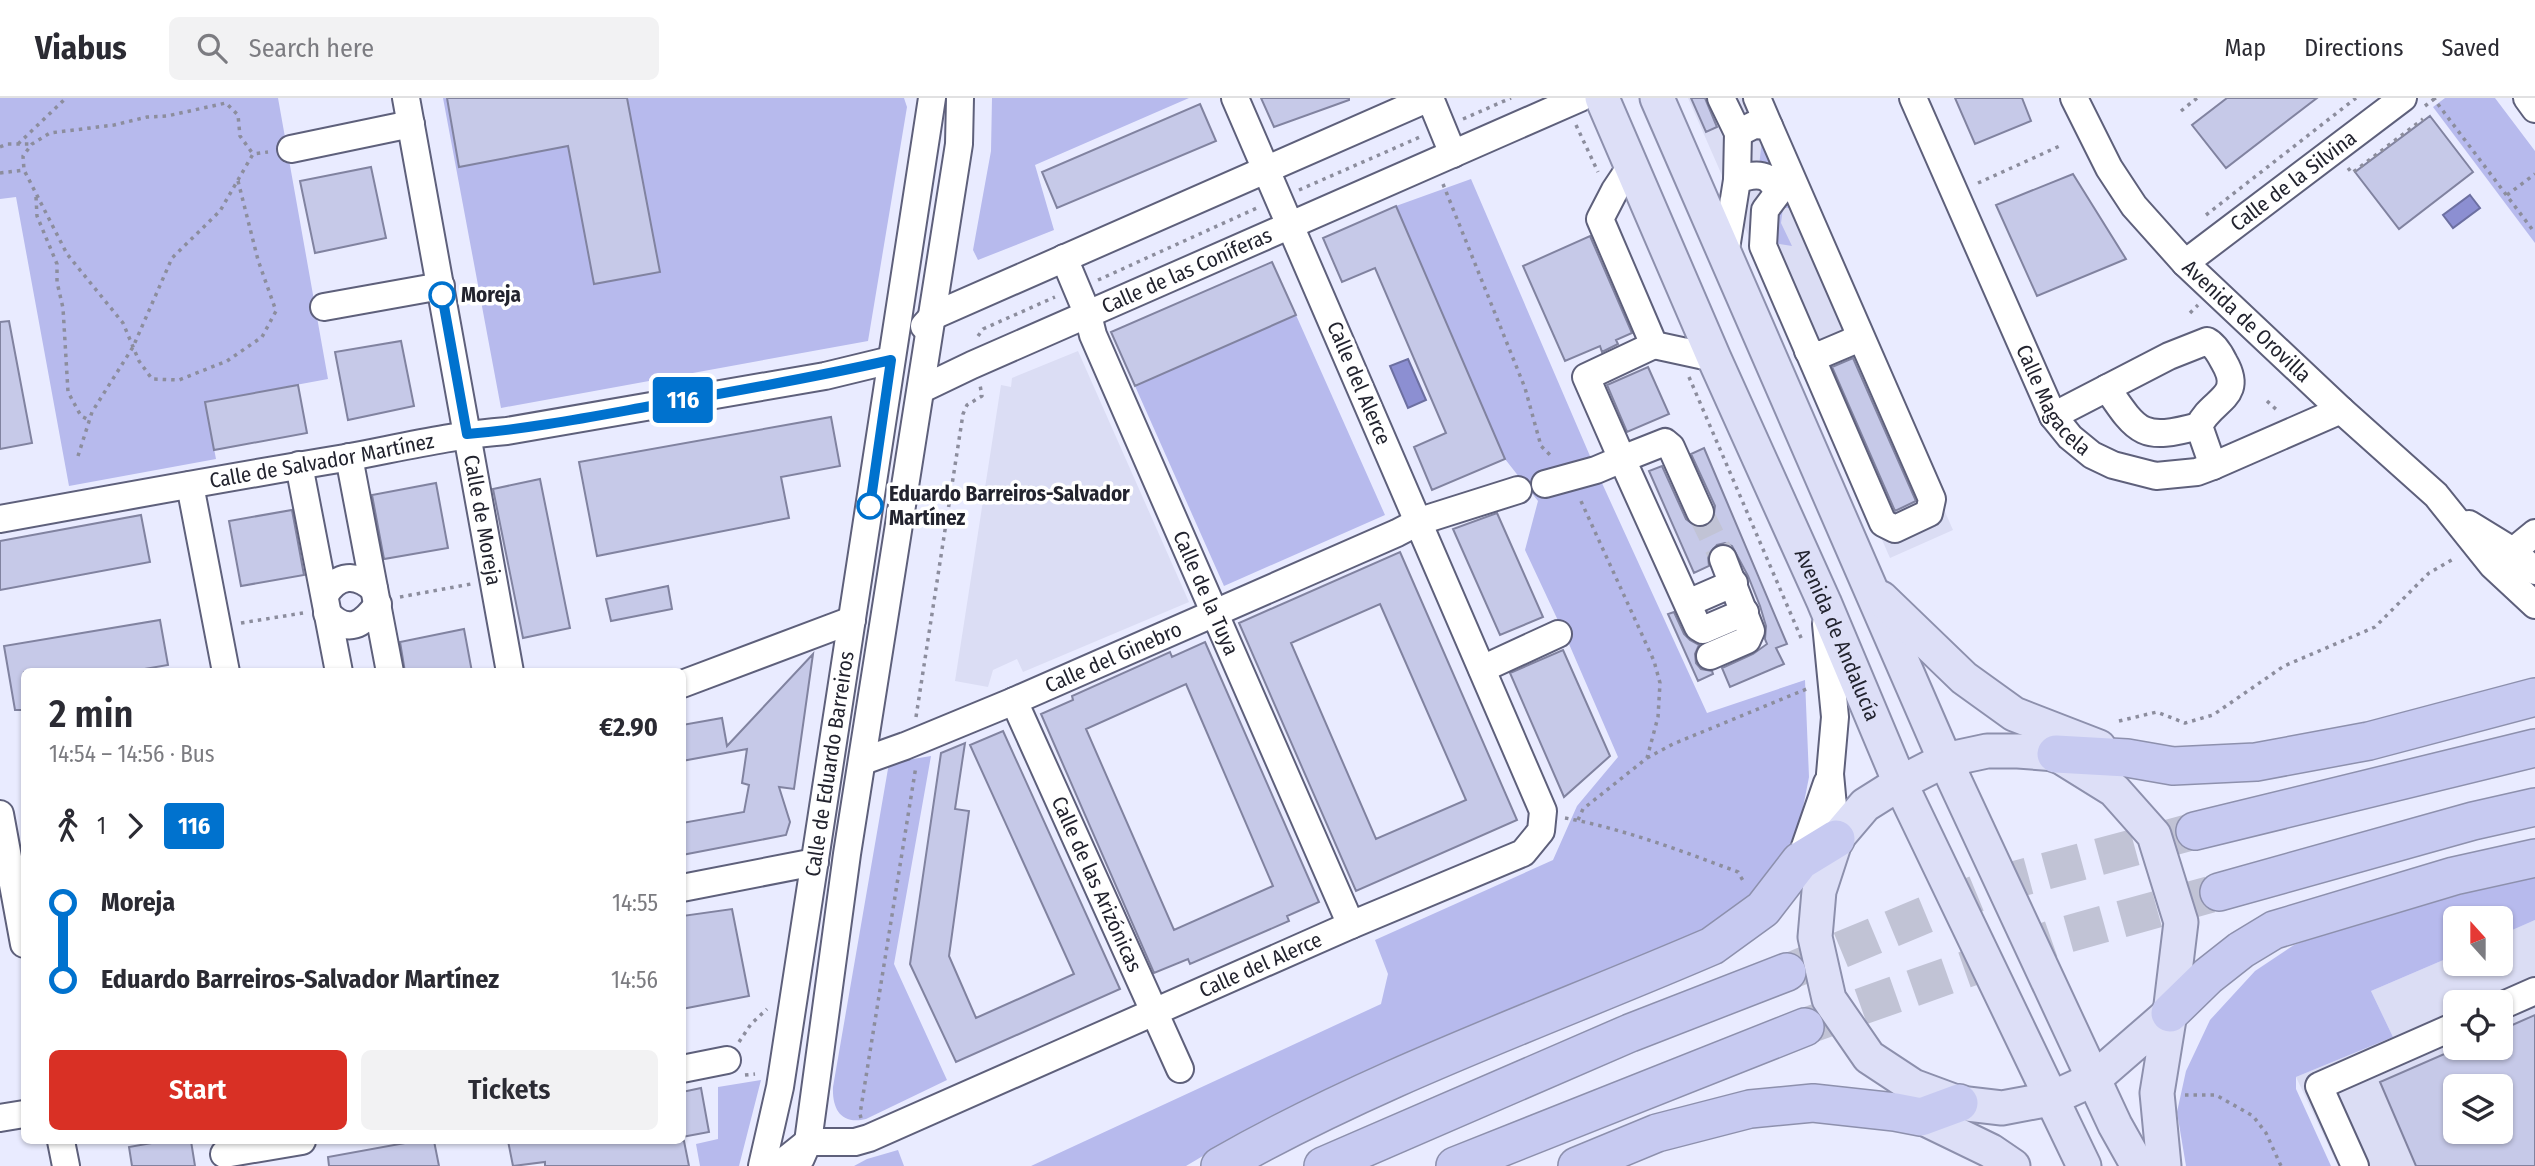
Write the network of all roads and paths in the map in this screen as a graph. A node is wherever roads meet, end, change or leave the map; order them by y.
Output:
1 (66, 98) edge
2 (932, 98) edge
3 (960, 98) edge
4 (1235, 98) edge
5 (1429, 98) edge
6 (1602, 98) edge
7 (1657, 98) edge
8 (1721, 98) edge
9 (1756, 98) edge
10 (1913, 98) edge
11 (2074, 98) edge
12 (2197, 98) edge
13 (2356, 98) edge
14 (2403, 98) edge
15 (2436, 98) edge
16 (2526, 98) edge
17 (225, 101) edge
18 (2535, 109) edge
19 (408, 111) edge
20 (1578, 111) edge
21 (2181, 111) dead end
22 (2423, 119) dead end
23 (1769, 126) junction
24 (1738, 133) junction
25 (18, 144) junction
26 (32, 144) junction
27 (2062, 145) dead end
28 (0, 147) edge
29 (291, 149) joint
30 (253, 153) junction
31 (1452, 154) junction
32 (2346, 165) dead end
33 (1631, 166) junction
34 (1266, 168) junction
35 (24, 170) junction
36 (0, 173) edge
37 (2535, 174) edge
38 (1441, 180) dead end
39 (1737, 180) junction
40 (238, 181) junction
41 (1978, 183) dead end
42 (36, 195) junction
43 (2507, 195) junction
44 (1611, 199) junction
45 (2200, 219) dead end
46 (1291, 224) junction
47 (2535, 233) edge
48 (1725, 255) junction
49 (1064, 258) junction
50 (2185, 263) junction
51 (441, 286) junction
52 (324, 307) dead end
53 (1088, 315) junction
54 (933, 316) junction
55 (1858, 331) junction
56 (133, 346) junction
57 (1665, 347) junction
58 (1808, 351) junction
59 (1714, 358) junction
60 (891, 360) junction
61 (2107, 388) junction
62 (922, 389) junction
63 (2341, 410) junction
64 (963, 414) dead end
65 (2053, 416) junction
66 (89, 420) junction
67 (2199, 426) junction
68 (467, 434) junction
69 (78, 456) dead end
70 (349, 457) junction
71 (1622, 459) junction
72 (299, 465) junction
73 (2213, 466) junction
74 (1557, 480) junction
75 (190, 485) junction
76 (1700, 512) tunnel mouth
77 (2455, 516) junction
78 (0, 519) edge
79 (1420, 521) junction
80 (2535, 533) edge
81 (2513, 551) junction
82 (2460, 555) dead end
83 (1723, 559) tunnel mouth
84 (2535, 571) edge
85 (494, 581) junction
86 (1734, 583) junction
87 (1869, 586) junction
88 (376, 598) junction
89 (1824, 602) junction
90 (1688, 603) junction
91 (2535, 605) edge
92 (326, 606) junction
93 (1745, 612) junction
94 (1215, 613) junction
95 (852, 620) junction
96 (218, 627) junction
97 (1558, 634) dead end
98 (1803, 641) dead end
99 (1710, 656) dead end
100 (225, 668) edge
101 (338, 668) edge
102 (389, 668) edge
103 (509, 668) edge
104 (1482, 668) junction
105 (686, 682) edge
106 (1812, 687) dead end
107 (2535, 697) edge
108 (1014, 701) junction
109 (916, 713) dead end
110 (2119, 722) dead end
111 (2535, 748) edge
112 (2056, 754) junction
113 (1647, 758) junction
114 (2127, 758) junction
115 (1945, 760) junction
116 (863, 761) junction
117 (916, 763) dead end
118 (1830, 774) junction
119 (1900, 783) junction
120 (2535, 807) edge
121 (1560, 817) dead end
122 (9, 820) edge
123 (1578, 820) junction
124 (2195, 831) tunnel mouth
125 (1836, 839) junction
126 (2535, 858) edge
127 (1800, 861) junction
128 (815, 862) junction
129 (686, 887) edge
130 (1749, 892) dead end
131 (2219, 892) tunnel mouth
132 (21, 919) edge
133 (1351, 925) junction
134 (1787, 972) tunnel mouth
135 (2535, 991) edge
136 (2513, 1001) edge
137 (1156, 1013) junction
138 (2170, 1013) junction
139 (1805, 1027) tunnel mouth
140 (2443, 1031) edge
141 (735, 1068) joint
142 (686, 1069) edge
143 (1180, 1069) dead end
144 (755, 1074) dead end
145 (2094, 1079) junction
146 (780, 1087) junction
147 (2182, 1095) dead end
148 (2050, 1099) junction
149 (1959, 1103) junction
150 (21, 1114) edge
151 (1921, 1117) junction
152 (0, 1118) edge
153 (869, 1138) junction
154 (62, 1144) edge
155 (284, 1144) edge
156 (223, 1154) dead end
157 (803, 1154) edge
158 (66, 1166) edge
159 (762, 1166) edge
160 (778, 1166) edge
161 (1220, 1166) edge
162 (1323, 1166) edge
163 (1455, 1166) edge
164 (1577, 1166) edge
165 (2013, 1166) edge
166 (2084, 1166) edge
167 (2138, 1166) edge
168 (2164, 1166) edge
169 (2280, 1166) edge
170 (2355, 1166) edge

1 - 25 path
2 - 60 street, Calle de Eduardo Barreiros
3 - 54 street, Calle de Eduardo Barreiros
4 - 34 street, Calle del Alerce
5 - 31 street
5 - 34 street
6 - 33 main road, Avenida de Andalucía
7 - 48 main road
8 - 24 street
9 - 23 street
10 - 65 street, Calle Magacela
11 - 50 street, Avenida de Orovilla
12 - 21 path
13 - 45 path
14 - 50 street, Calle de la Silvina
15 - 43 path
16 - 18 street
17 - 26 path
17 - 30 path
19 - 29 street, Calle de Moreja
19 - 51 street, Calle de Moreja
20 - 31 street, Calle de las Coníferas
20 - 44 path
22 - 32 path
23 - 24 street
23 - 55 street
24 - 39 street
25 - 26 path
25 - 28 path
26 - 35 path
27 - 41 path
29 - 30 path
30 - 40 path
31 - 46 street, Calle de las Coníferas
33 - 44 street
33 - 59 main road, Avenida de Andalucía
34 - 46 street, Calle del Alerce
34 - 49 street
35 - 36 path
35 - 42 path
37 - 43 path
38 - 74 path
39 - 48 street
39 - 58 street
40 - 56 path
40 - 56 path
42 - 56 path
42 - 66 path
43 - 47 path
44 - 57 street
46 - 53 street, Calle de las Coníferas
46 - 79 street, Calle del Alerce
48 - 87 main road
49 - 53 street, Calle de la Tuya
49 - 54 street
50 - 63 street, Avenida de Orovilla
51 - 52 street
51 - 68 street, Calle de Moreja
53 - 62 street, Calle de las Coníferas
53 - 94 street, Calle de la Tuya
54 - 60 street
54 - 62 street, Calle de Eduardo Barreiros
55 - 58 street
55 - 58 street
56 - 66 path
57 - 59 street
57 - 71 street
57 - 98 path, Avenida de Andalucía
59 - 89 main road, Avenida de Andalucía
60 - 62 street
60 - 68 street, Calle de Salvador Martínez
60 - 95 street, Calle de Eduardo Barreiros
61 - 65 street
61 - 67 street
61 - 67 street
62 - 116 street, Calle de Eduardo Barreiros
63 - 73 street, Calle Magacela
63 - 77 street, Avenida de Orovilla
64 - 109 path
65 - 73 street, Calle Magacela
66 - 69 path
67 - 73 street
68 - 70 street, Calle de Salvador Martínez
68 - 85 street, Calle de Moreja
70 - 72 street, Calle de Salvador Martínez
70 - 88 street
71 - 74 street, Calle del Ginebro
71 - 76 street, Calle del Ginebro
71 - 90 street
72 - 75 street, Calle de Salvador Martínez
72 - 92 street
74 - 79 street, Calle del Ginebro
74 - 113 path
75 - 78 street, Calle de Salvador Martínez
75 - 96 street
77 - 81 street, Avenida de Orovilla
77 - 91 street, Avenida de Orovilla
79 - 94 street, Calle del Ginebro
79 - 104 street, Calle del Alerce
80 - 81 street
81 - 84 street, Avenida de Orovilla
82 - 110 path
83 - 86 street
85 - 88 path
85 - 103 street, Calle de Moreja
86 - 90 street
86 - 93 street
87 - 114 main road
87 - 115 main road
88 - 92 street
88 - 92 street
88 - 102 street
89 - 118 street
89 - 119 main road, Avenida de Andalucía
90 - 93 street
92 - 96 path
92 - 101 street
93 - 99 street
94 - 108 street, Calle del Ginebro
94 - 133 street, Calle de la Tuya
95 - 105 street
95 - 128 street, Calle de Eduardo Barreiros
96 - 100 street
97 - 104 street
104 - 133 street, Calle del Alerce
106 - 113 path
107 - 114 highway
108 - 116 street, Calle del Ginebro
108 - 137 street, Calle de las Arizónicas
111 - 124 highway
112 - 114 highway
112 - 115 main road
112 - 138 main road
113 - 123 path
115 - 119 main road
115 - 145 main road
116 - 157 street, Calle de Eduardo Barreiros
117 - 153 path
118 - 125 street
118 - 127 street
119 - 125 main road
119 - 148 main road, Avenida de Andalucía
120 - 131 highway
121 - 123 path
122 - 132 street
123 - 130 path
125 - 127 highway
125 - 149 main road
126 - 138 highway
127 - 161 highway
128 - 129 street
128 - 146 street, Calle de Eduardo Barreiros
133 - 137 street, Calle del Alerce
134 - 162 highway
135 - 136 street
137 - 143 street, Calle de las Arizónicas
137 - 153 street, Calle del Alerce
138 - 145 main road
138 - 168 main road
139 - 163 highway
140 - 170 street
141 - 142 street
141 - 144 path
145 - 148 main road
145 - 167 main road
146 - 157 street
146 - 159 street, Calle de Eduardo Barreiros
147 - 169 path
148 - 149 main road
148 - 166 main road, Avenida de Andalucía
149 - 151 highway
150 - 152 street
151 - 164 highway
151 - 165 main road
153 - 157 street, Calle del Alerce
154 - 158 street
155 - 156 street
157 - 160 street

